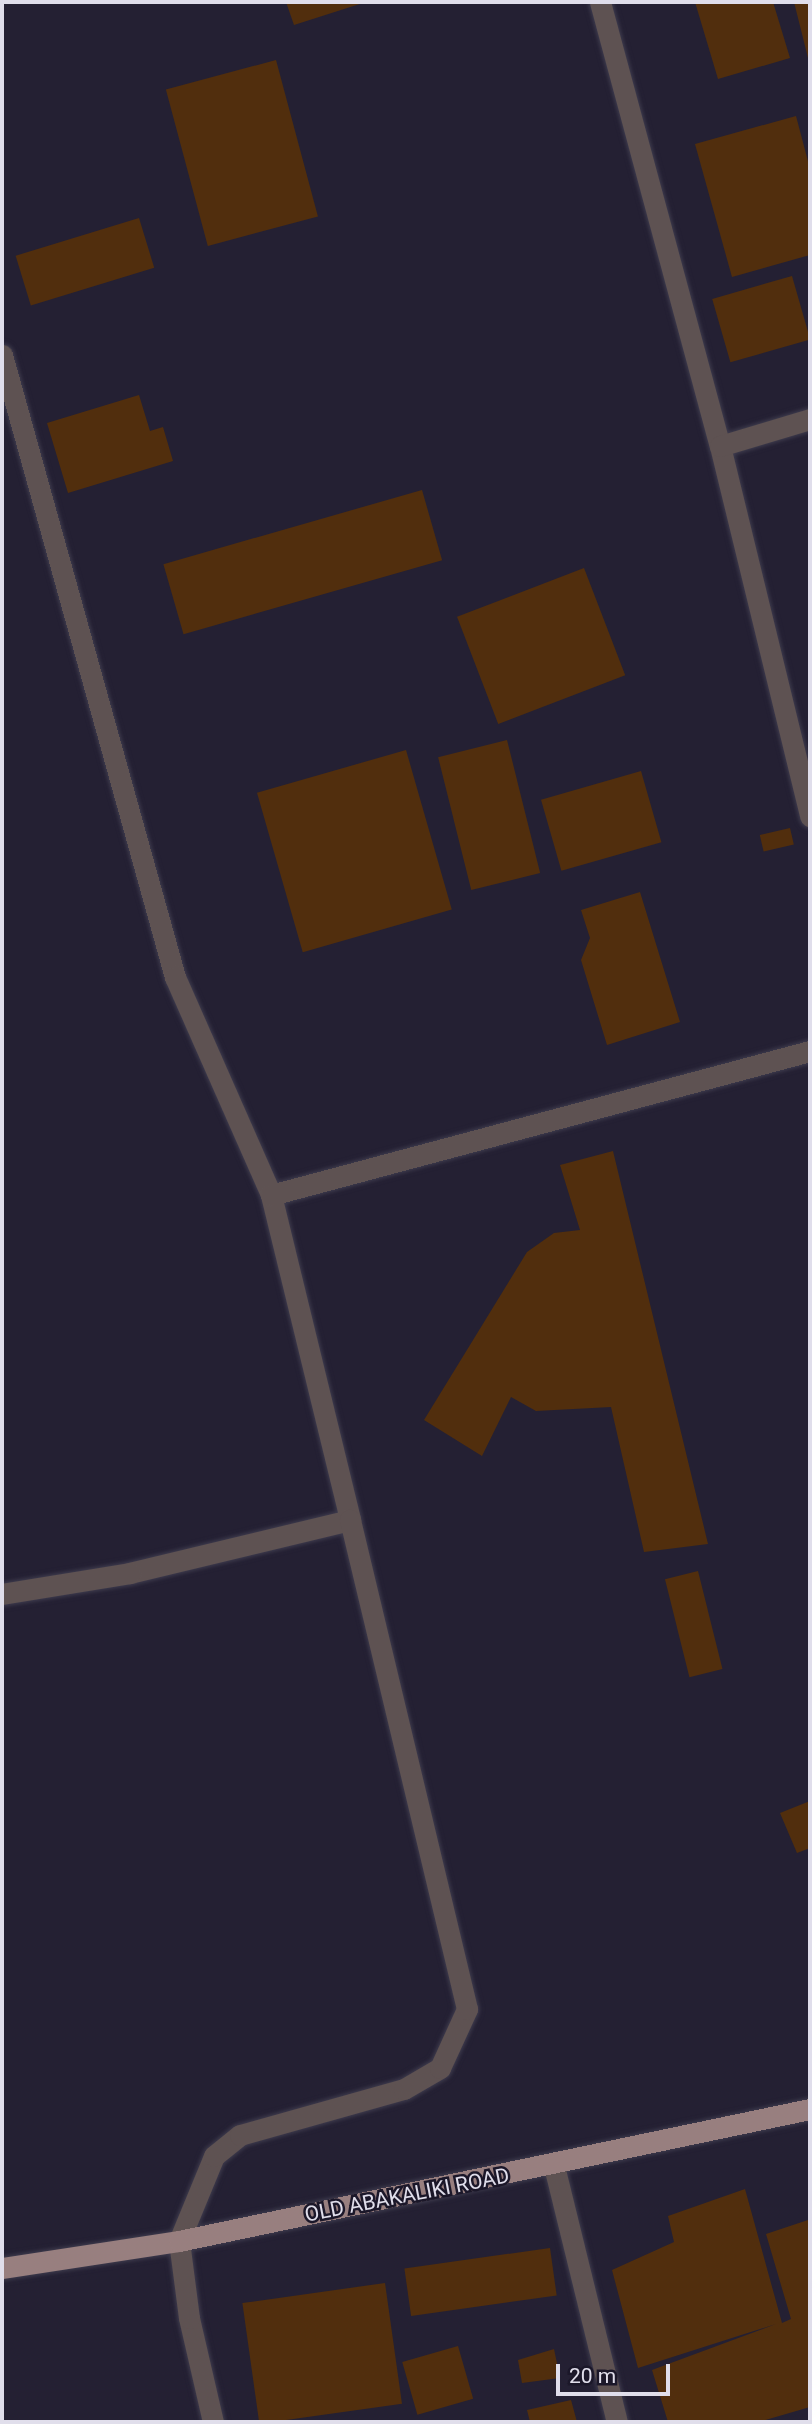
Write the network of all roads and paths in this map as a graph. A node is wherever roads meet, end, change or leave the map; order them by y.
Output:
1 (600, 2) edge
2 (2, 355) edge
3 (810, 419) edge
4 (720, 446) junction
5 (810, 816) edge
6 (810, 1051) edge
7 (271, 1195) junction
8 (350, 1520) junction
9 (2, 1594) edge
10 (810, 2109) edge
11 (554, 2166) junction
12 (179, 2241) junction
13 (2, 2268) edge
14 (214, 2422) edge
15 (617, 2422) edge

1 - 4 street
2 - 7 street
3 - 4 street
4 - 5 street
6 - 7 street
7 - 8 street
8 - 9 street
8 - 12 street
10 - 11 main road, OLD ABAKALIKI ROAD
11 - 12 main road, OLD ABAKALIKI ROAD
11 - 15 street
12 - 13 main road, OLD ABAKALIKI ROAD
12 - 14 street

